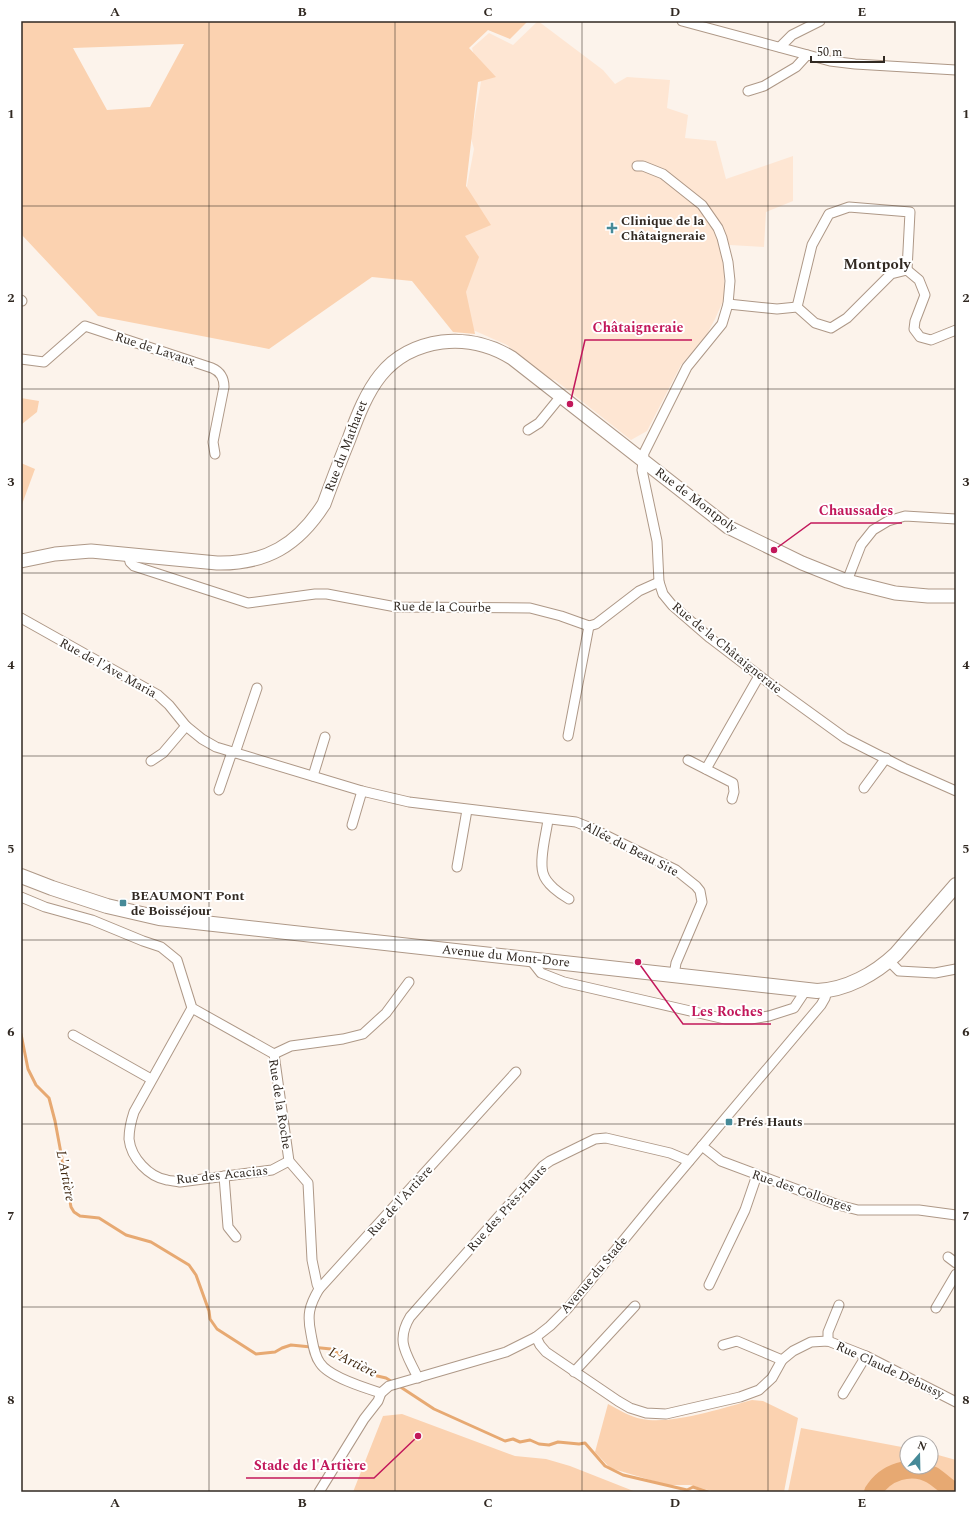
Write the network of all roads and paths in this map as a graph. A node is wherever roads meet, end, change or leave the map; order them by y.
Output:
1 (682, 21) edge
2 (817, 22) edge
3 (780, 47) junction
4 (807, 55) junction
5 (956, 70) edge
6 (748, 91) dead end
7 (637, 166) dead end
8 (907, 270) junction
9 (728, 304) junction
10 (797, 307) junction
11 (956, 330) edge
12 (21, 359) edge
13 (561, 396) junction
14 (528, 430) dead end
15 (215, 454) dead end
16 (642, 459) junction
17 (956, 519) edge
18 (128, 554) junction
19 (21, 561) edge
20 (847, 581) junction
21 (660, 582) junction
22 (956, 596) edge
23 (21, 618) edge
24 (589, 626) junction
25 (759, 676) junction
26 (256, 688) dead end
27 (186, 726) junction
28 (568, 736) dead end
29 (325, 737) dead end
30 (234, 753) junction
31 (886, 758) junction
32 (688, 760) dead end
33 (151, 761) dead end
34 (706, 769) junction
35 (313, 776) junction
36 (864, 788) dead end
37 (219, 790) dead end
38 (362, 791) junction
39 (956, 791) edge
40 (732, 799) dead end
41 (467, 810) junction
42 (548, 820) junction
43 (352, 824) dead end
44 (457, 867) dead end
45 (21, 876) edge
46 (956, 885) edge
47 (21, 897) edge
48 (569, 899) dead end
49 (530, 959) junction
50 (889, 961) junction
51 (956, 969) edge
52 (674, 975) junction
53 (410, 982) dead end
54 (806, 990) junction
55 (827, 990) junction
56 (192, 1008) junction
57 (73, 1035) dead end
58 (274, 1054) junction
59 (516, 1072) dead end
60 (151, 1079) junction
61 (702, 1146) junction
62 (289, 1161) junction
63 (689, 1161) junction
64 (757, 1175) junction
65 (224, 1176) junction
66 (956, 1215) edge
67 (236, 1237) dead end
68 (956, 1274) edge
69 (709, 1285) dead end
70 (319, 1289) junction
71 (839, 1305) dead end
72 (635, 1306) dead end
73 (936, 1308) dead end
74 (536, 1337) junction
75 (828, 1342) junction
76 (723, 1345) dead end
77 (866, 1356) junction
78 (782, 1360) junction
79 (574, 1372) junction
80 (418, 1378) junction
81 (381, 1393) junction
82 (843, 1394) dead end
83 (956, 1402) edge
84 (320, 1492) edge

1 - 3 street
2 - 3 street
3 - 4 street
4 - 5 street
4 - 6 street
7 - 9 street, Rue de la Châtaigneraie
8 - 10 street
8 - 10 street
8 - 11 street
9 - 10 street
9 - 16 street, Rue de la Châtaigneraie
12 - 15 street, Rue de Lavaux
13 - 14 street
13 - 16 street, Rue du Matharet
13 - 18 street, Rue du Matharet
16 - 20 street, Rue de Montpoly
16 - 21 street, Rue de la Châtaigneraie
17 - 20 street
18 - 19 street, Rue du Matharet
18 - 24 street, Rue de la Courbe
20 - 22 street, Rue de Montpoly
21 - 24 street
21 - 25 street, Rue de la Châtaigneraie
23 - 27 street, Rue de l'Ave Maria
24 - 28 street
25 - 31 street, Rue de la Châtaigneraie
25 - 34 street
26 - 30 street
27 - 30 street, Allée du Beau Site
27 - 33 street
29 - 35 street
30 - 35 street, Allée du Beau Site
30 - 37 street
31 - 36 street
31 - 39 street, Rue de la Châtaigneraie
32 - 34 street
34 - 40 street
35 - 38 street, Allée du Beau Site
38 - 41 street, Allée du Beau Site
38 - 43 street
41 - 42 street, Allée du Beau Site
41 - 44 street
42 - 48 street
42 - 52 street, Allée du Beau Site
45 - 49 main road, Avenue du Mont-Dore
46 - 50 main road, Avenue du Mont-Dore
47 - 56 street
49 - 52 main road, Avenue du Mont-Dore
49 - 54 street
50 - 51 street
50 - 55 main road, Avenue du Mont-Dore
52 - 54 main road, Avenue du Mont-Dore
53 - 58 street
54 - 55 main road, Avenue du Mont-Dore
55 - 61 street, Avenue du Stade
56 - 58 street, Rue de la Roche
56 - 60 street, Rue des Acacias
57 - 60 street
58 - 62 street, Rue de la Roche
59 - 70 street, Rue de l'Artière
60 - 65 street, Rue des Acacias
61 - 63 street, Avenue du Stade
61 - 64 street, Rue des Collonges
62 - 65 street, Rue des Acacias
62 - 70 street, Rue de la Roche
63 - 74 street, Avenue du Stade
63 - 80 street, Rue des Près-Hauts
64 - 66 street, Rue des Collonges
64 - 69 street
65 - 67 street
68 - 73 street
70 - 81 street, Rue de l'Artière
71 - 75 street
72 - 79 street
74 - 79 street, Rue Claude Debussy
74 - 80 street, Avenue du Stade
75 - 77 street, Rue Claude Debussy
75 - 78 street, Rue Claude Debussy
76 - 78 street
77 - 82 street
77 - 83 street, Rue Claude Debussy
78 - 79 street, Rue Claude Debussy
80 - 81 street, Avenue du Stade
81 - 84 street, Avenue du Stade

